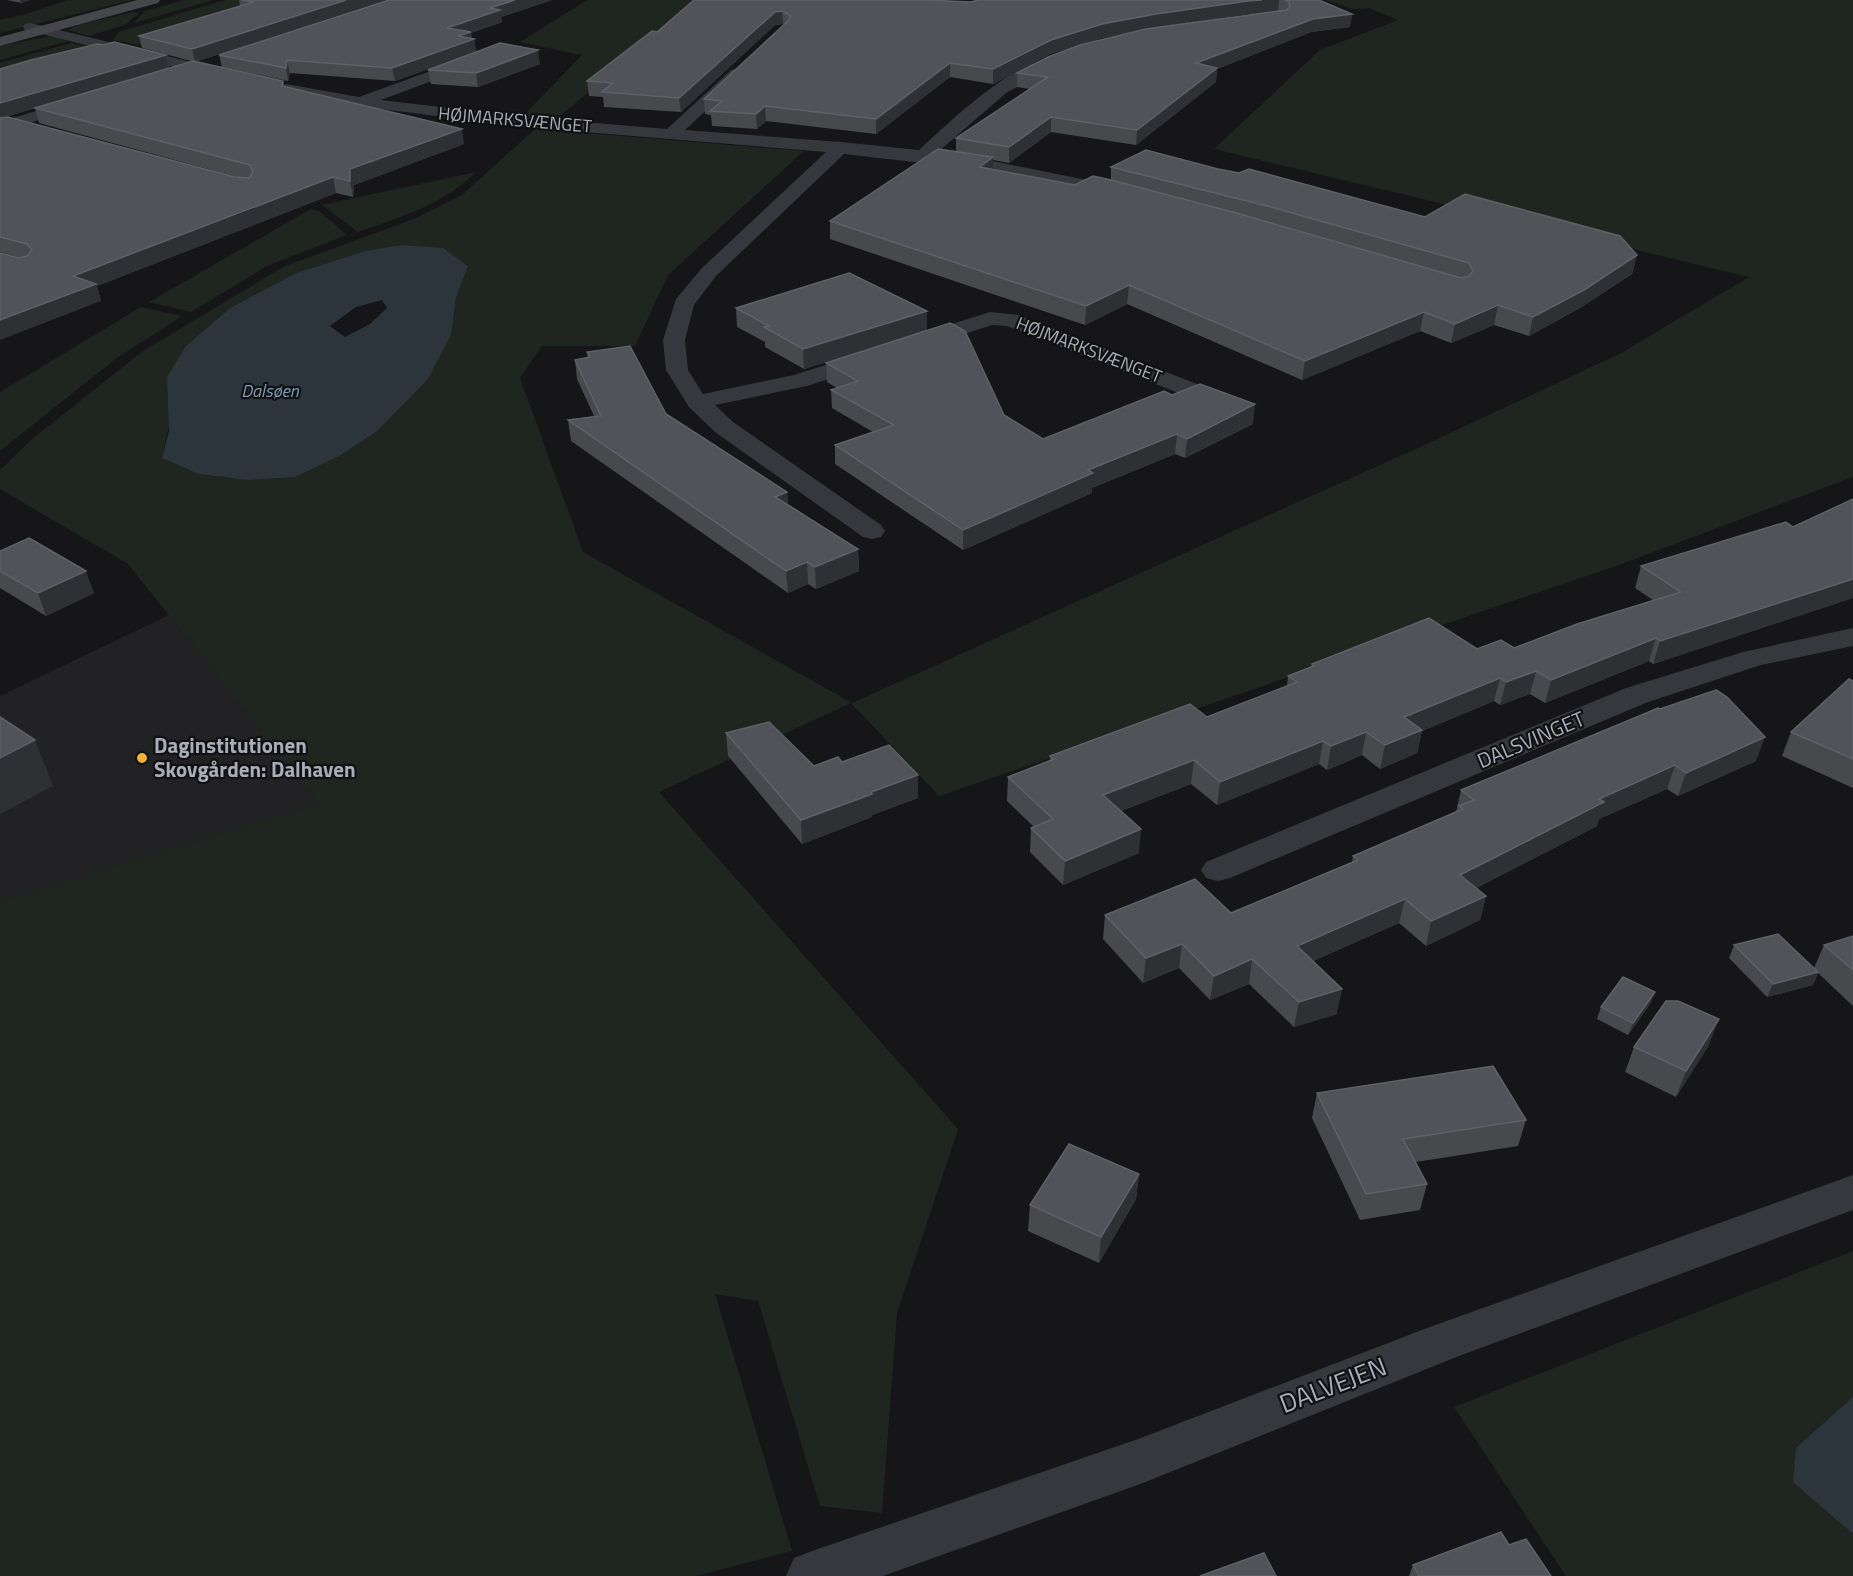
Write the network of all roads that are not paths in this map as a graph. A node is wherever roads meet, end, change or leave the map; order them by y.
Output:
1 (153, 0) edge
2 (38, 28) junction
3 (0, 42) edge
4 (486, 56) edge
5 (1068, 56) edge
6 (229, 57) edge
7 (748, 62) edge
8 (197, 68) junction
9 (164, 78) edge
10 (241, 78) edge
11 (273, 86) edge
12 (99, 97) edge
13 (358, 103) junction
14 (6, 125) edge
15 (46, 133) edge
16 (672, 133) junction
17 (841, 147) junction
18 (923, 156) junction
19 (1142, 198) edge
20 (1202, 394) edge
21 (697, 402) junction
22 (872, 531) dead end
23 (1853, 637) edge
24 (1218, 870) dead end
25 (1853, 1192) edge
26 (812, 1576) edge

1 - 2 street
2 - 3 street
2 - 8 street
4 - 13 street, HØJMARKSVÆNGET
5 - 18 street
6 - 8 street
7 - 16 street
8 - 9 street
8 - 10 street
11 - 13 street, HØJMARKSVÆNGET
12 - 14 street
13 - 16 street, HØJMARKSVÆNGET
14 - 15 street
16 - 17 street, HØJMARKSVÆNGET
17 - 18 street, HØJMARKSVÆNGET
17 - 21 street
18 - 19 street, HØJMARKSVÆNGET
20 - 21 street, HØJMARKSVÆNGET
21 - 22 street
23 - 24 street, DALSVINGET
25 - 26 street, DALVEJEN

